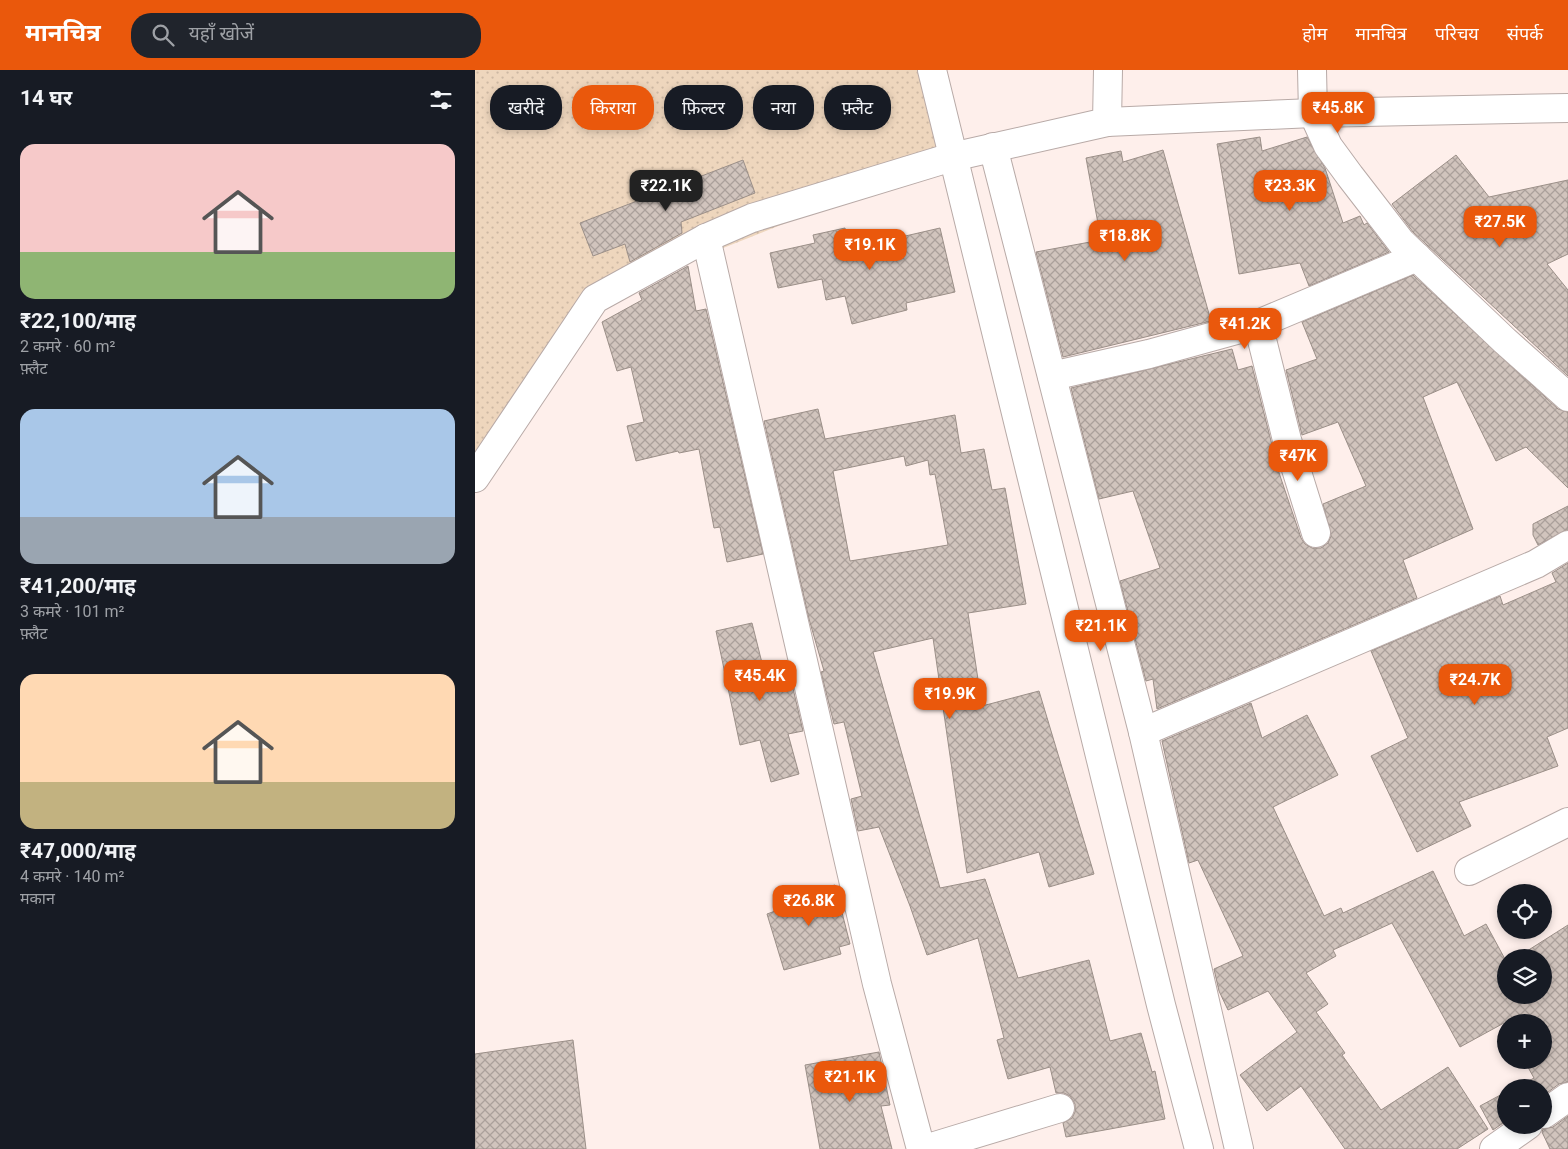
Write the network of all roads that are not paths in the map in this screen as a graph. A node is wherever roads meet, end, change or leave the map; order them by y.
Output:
1 (932, 70) edge
2 (1108, 70) edge
3 (1312, 70) edge
4 (1568, 108) edge
5 (1313, 113) junction
6 (1107, 122) junction
7 (993, 147) junction
8 (953, 157) junction
9 (706, 238) junction
10 (1417, 257) junction
11 (1257, 324) junction
12 (1052, 376) junction
13 (1568, 397) edge
14 (475, 478) edge
15 (1317, 533) dead end
16 (1568, 545) edge
17 (1143, 732) junction
18 (1568, 822) edge
19 (1469, 871) dead end
20 (1568, 1097) edge
21 (1059, 1108) dead end
22 (1552, 1108) edge
23 (1515, 1134) edge
24 (921, 1149) edge
25 (925, 1149) edge
26 (1199, 1149) edge
27 (1239, 1149) edge
28 (1494, 1149) edge

1 - 8 street
2 - 6 street
3 - 5 street
4 - 5 street
5 - 6 street
5 - 10 street
6 - 7 street
7 - 8 street
7 - 12 street
8 - 9 street
8 - 26 street
9 - 14 street
9 - 24 street
10 - 11 street
10 - 13 street
11 - 12 street
11 - 15 street
12 - 17 street
16 - 17 street
17 - 27 street
18 - 19 street
20 - 22 street
21 - 25 street
23 - 28 street

